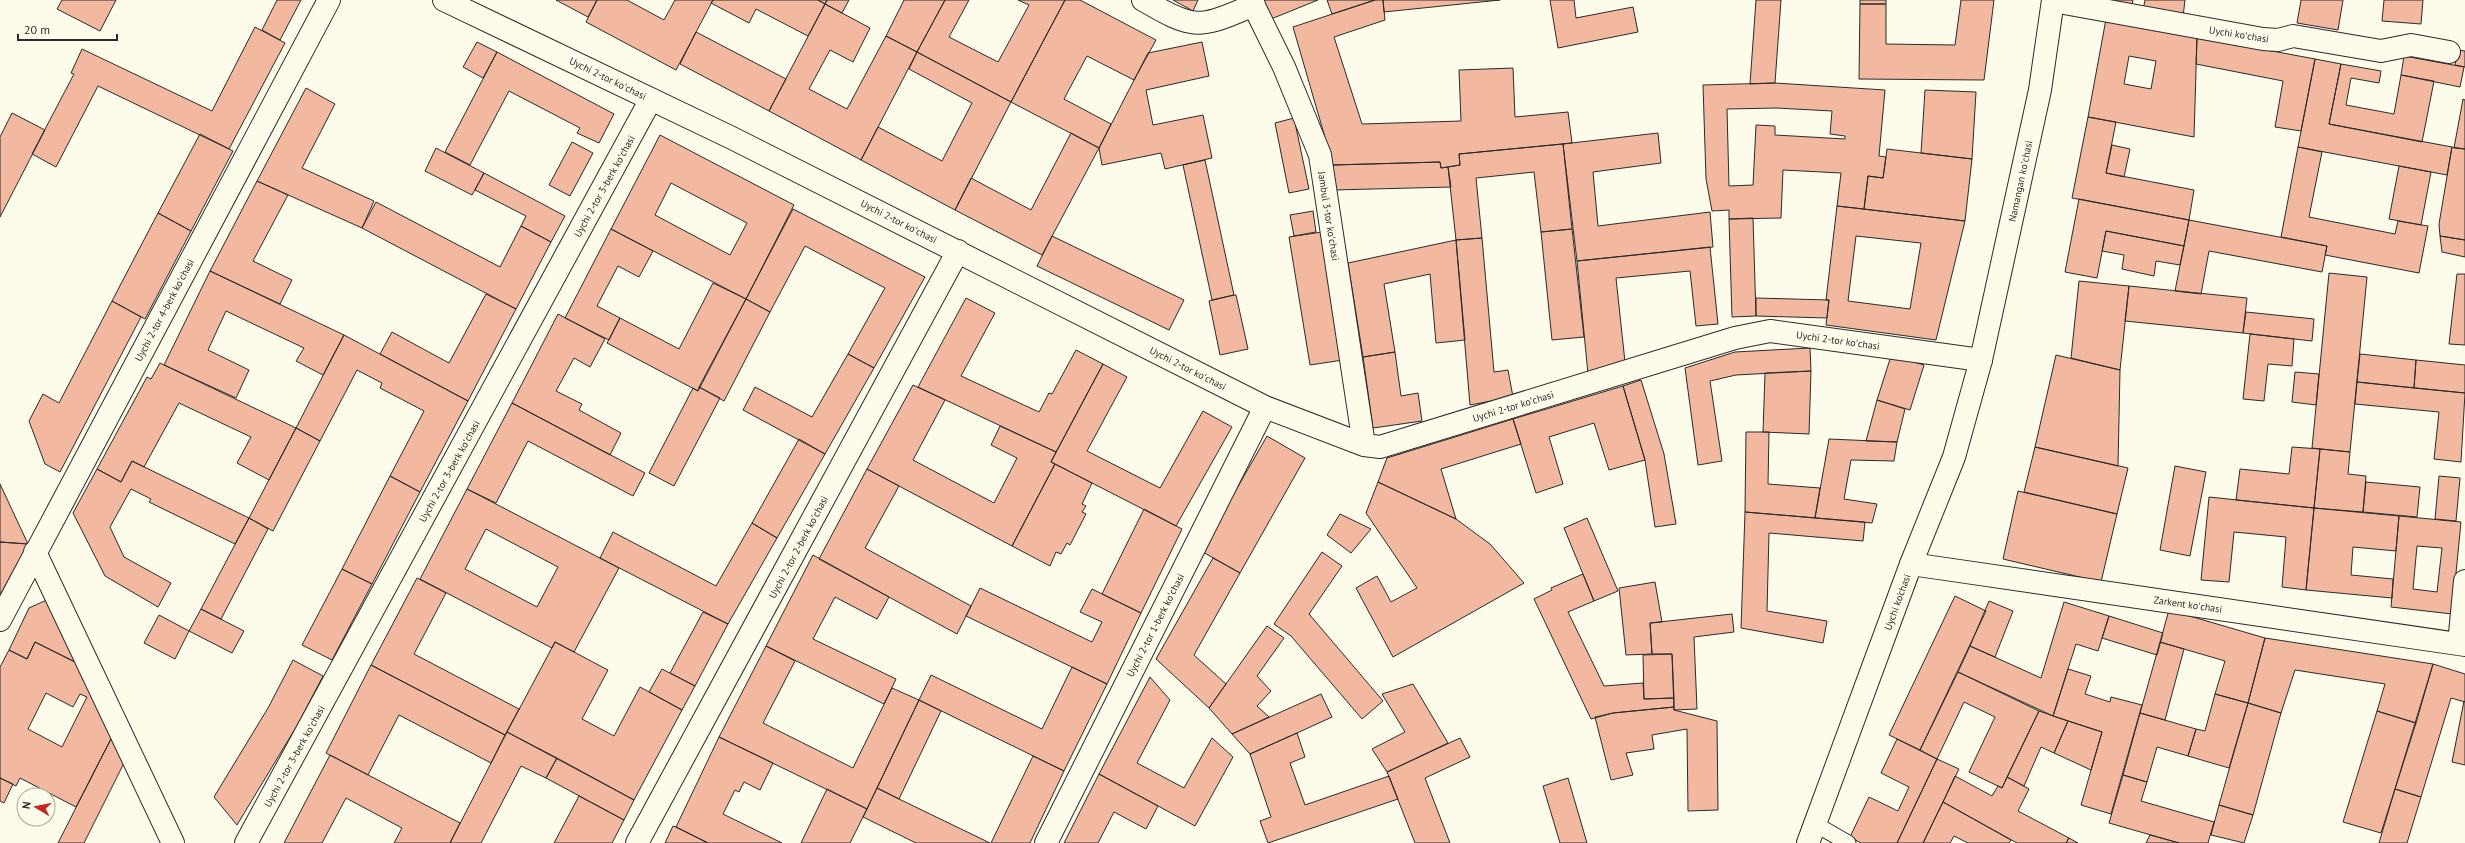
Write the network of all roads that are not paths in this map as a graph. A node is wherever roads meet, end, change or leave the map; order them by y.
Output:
1 (329, 0) edge
2 (444, 0) edge
3 (1143, 0) edge
4 (2053, 0) edge
5 (1253, 3) edge
6 (2449, 52) dead end
7 (651, 99) junction
8 (958, 251) junction
9 (1981, 360) junction
10 (1265, 407) junction
11 (1364, 445) junction
12 (36, 552) junction
13 (1911, 564) junction
14 (2465, 581) edge
15 (0, 620) edge
16 (2462, 644) edge
17 (1811, 833) edge
18 (173, 843) edge
19 (246, 843) edge
20 (637, 843) edge
21 (1046, 843) edge
22 (1848, 843) edge

1 - 12 street, Uychi 2-tor 4-berk koʻchasi
2 - 7 street, Uychi 2-tor koʻchasi
3 - 5 street
4 - 6 street, Uychi koʻchasi
4 - 9 street, Namangan koʻchasi
5 - 11 street, Jambul 3-tor koʻchasi
7 - 8 street, Uychi 2-tor koʻchasi
7 - 19 street, Uychi 2-tor 3-berk koʻchasi
8 - 10 street, Uychi 2-tor koʻchasi
8 - 20 street, Uychi 2-tor 2-berk koʻchasi
9 - 11 street, Uychi 2-tor koʻchasi
9 - 13 street, Uychi ko'chasi
10 - 11 street, Uychi 2-tor koʻchasi
10 - 21 street, Uychi 2-tor 1-berk koʻchasi
12 - 15 street, Uychi 2-tor 4-berk koʻchasi
12 - 18 street
13 - 16 street, Zarkent koʻchasi
13 - 17 street, Uychi ko'chasi
14 - 16 street
17 - 22 lane

